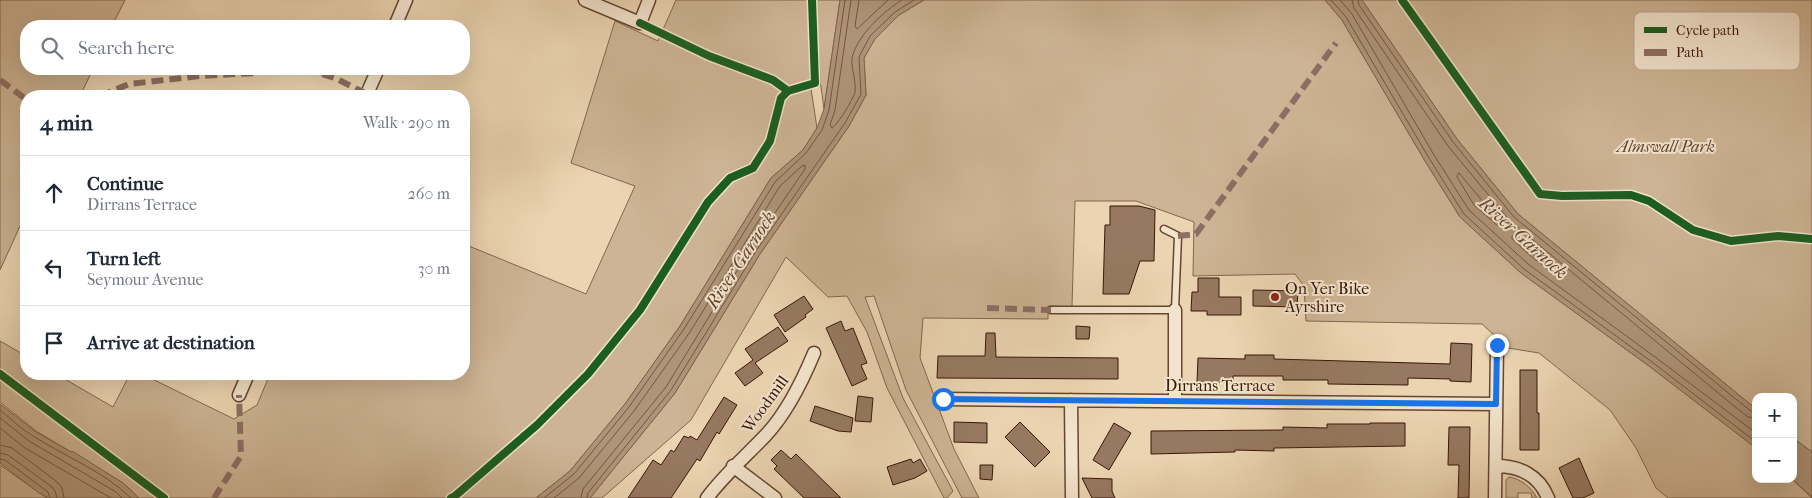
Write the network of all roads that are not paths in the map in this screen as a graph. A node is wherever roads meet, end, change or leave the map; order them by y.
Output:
1 (406, 0) edge
2 (585, 0) edge
3 (650, 0) edge
4 (398, 20) edge
5 (375, 75) edge
6 (369, 90) edge
7 (1164, 229) dead end
8 (1051, 310) dead end
9 (1175, 310) junction
10 (1497, 345) dead end
11 (814, 354) dead end
12 (245, 380) edge
13 (239, 395) dead end
14 (943, 399) dead end
15 (1071, 400) junction
16 (1175, 401) junction
17 (1496, 404) junction
18 (733, 466) junction
19 (1496, 466) junction
20 (707, 498) edge
21 (775, 498) edge
22 (1072, 498) edge
23 (1495, 498) edge
24 (1548, 498) edge

1 - 4 street
2 - 3 street
5 - 6 street
7 - 9 lane
8 - 9 lane
9 - 16 street
10 - 17 street
11 - 18 street, Woodmill
12 - 13 street
14 - 15 street, Dirrans Terrace
15 - 16 street, Dirrans Terrace
15 - 22 street
16 - 17 street, Dirrans Terrace
17 - 19 street
18 - 20 street, Woodmill
18 - 21 street
19 - 23 street
19 - 24 street

